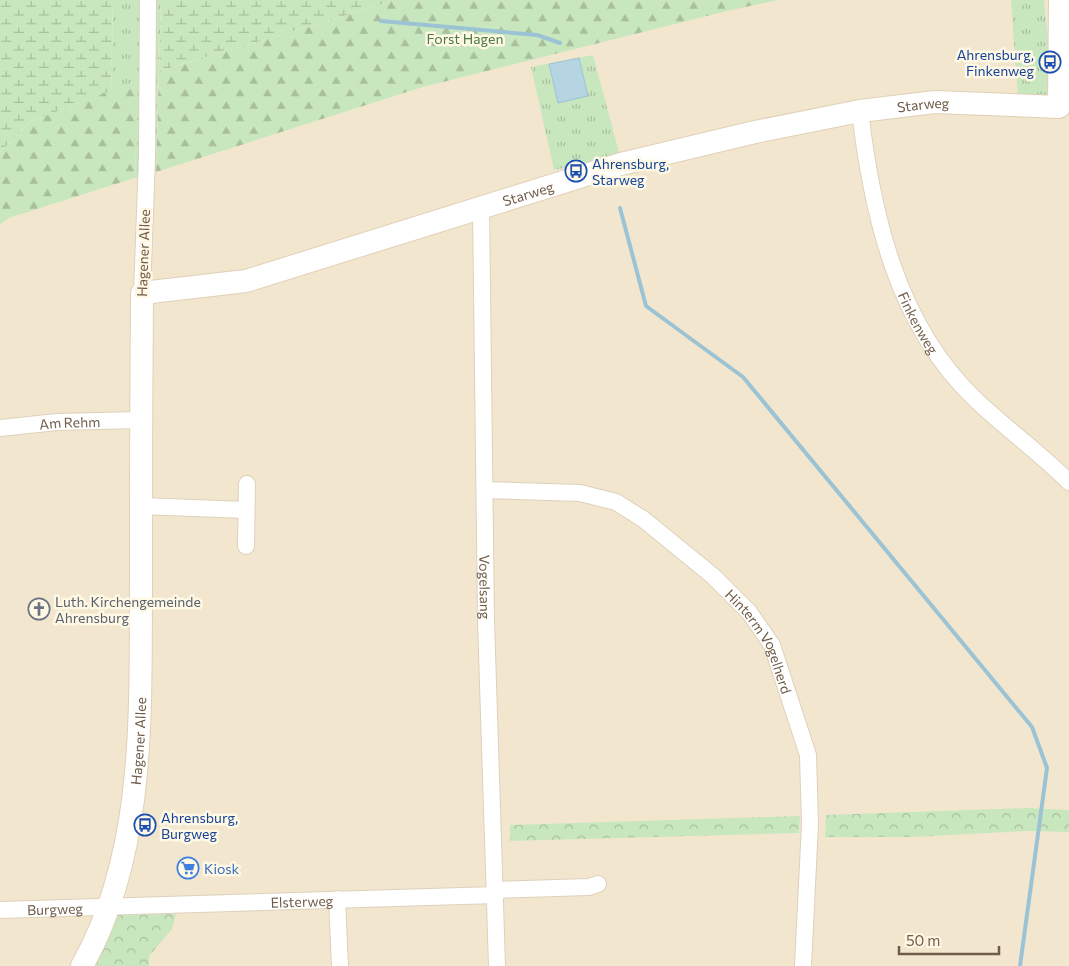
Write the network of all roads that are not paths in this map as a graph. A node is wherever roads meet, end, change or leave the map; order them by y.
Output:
1 (148, 0) edge
2 (1060, 0) edge
3 (1064, 108) edge
4 (860, 112) junction
5 (480, 207) junction
6 (142, 293) junction
7 (140, 420) junction
8 (0, 428) edge
9 (1069, 482) edge
10 (247, 484) dead end
11 (485, 490) junction
12 (141, 506) junction
13 (246, 510) junction
14 (246, 546) dead end
15 (598, 884) dead end
16 (496, 892) junction
17 (337, 899) junction
18 (110, 906) junction
19 (0, 910) edge
20 (82, 966) edge
21 (340, 966) edge
22 (497, 966) edge
23 (803, 966) edge

1 - 6 street, Hagener Allee
2 - 3 street
3 - 4 street, Starweg
4 - 5 street, Starweg
4 - 9 street, Finkenweg
5 - 6 street, Starweg
5 - 11 street, Vogelsang
6 - 7 street, Hagener Allee
7 - 8 street, Am Rehm
7 - 12 street, Hagener Allee
10 - 13 street
11 - 16 street, Vogelsang
11 - 23 street, Hinterm Vogelherd
12 - 13 street
12 - 18 street, Hagener Allee
13 - 14 street
15 - 16 street, Elsterweg
16 - 17 street, Elsterweg
16 - 22 street, Vogelsang
17 - 18 street, Elsterweg
17 - 21 street
18 - 19 street, Burgweg
18 - 20 street, Hagener Allee

